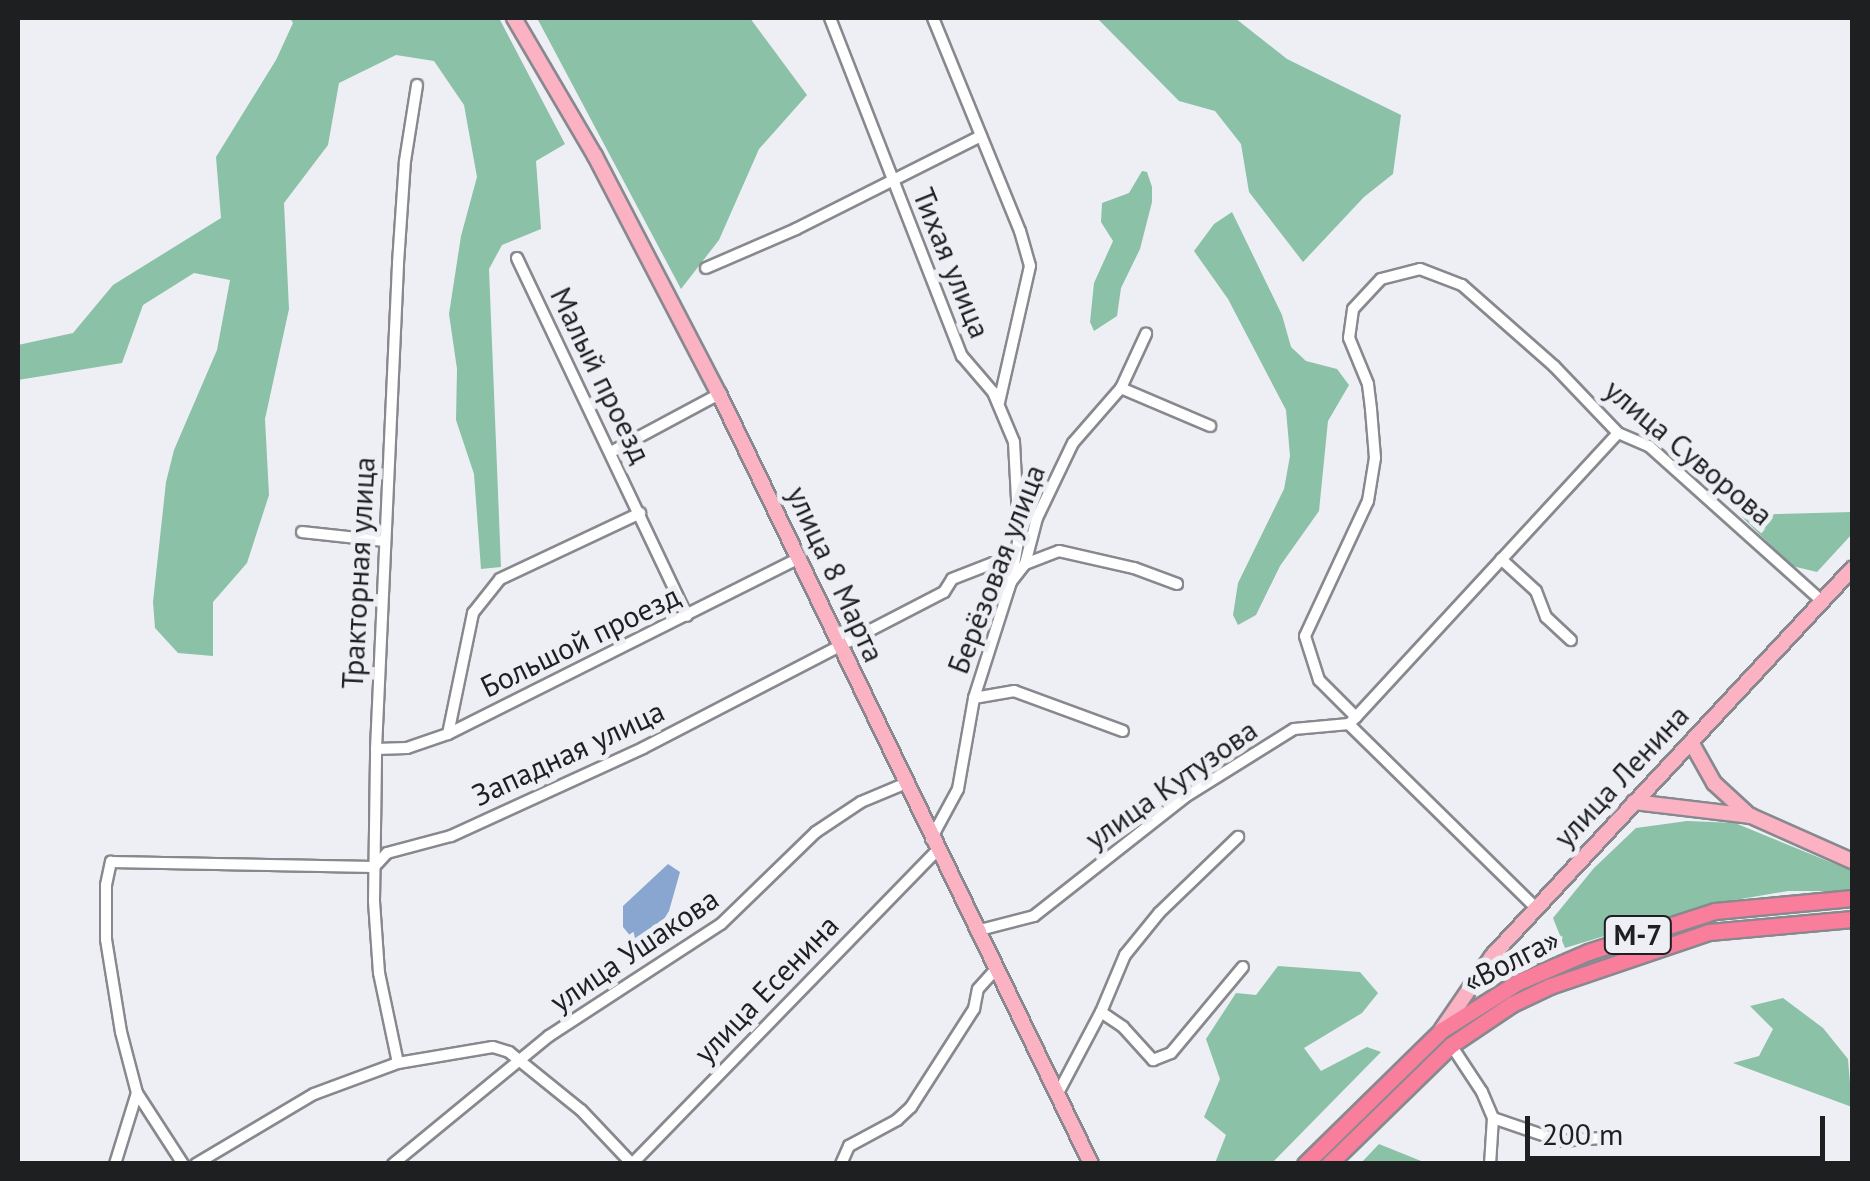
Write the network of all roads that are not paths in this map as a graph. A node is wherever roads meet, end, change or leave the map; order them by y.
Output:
1 (514, 18) edge
2 (830, 18) edge
3 (932, 18) edge
4 (418, 85) dead end
5 (981, 136) junction
6 (892, 180) junction
7 (517, 258) dead end
8 (706, 268) dead end
9 (1146, 334) dead end
10 (1122, 388) junction
11 (718, 394) junction
12 (999, 403) junction
13 (1210, 426) dead end
14 (1618, 434) junction
15 (611, 452) junction
16 (640, 514) junction
17 (302, 532) dead end
18 (385, 541) junction
19 (800, 558) junction
20 (1501, 559) junction
21 (1025, 564) junction
22 (1852, 569) edge
23 (1012, 578) junction
24 (1177, 584) dead end
25 (1823, 602) junction
26 (688, 616) junction
27 (1571, 640) dead end
28 (838, 643) junction
29 (974, 698) junction
30 (1352, 720) junction
31 (1123, 730) dead end
32 (448, 734) junction
33 (1691, 742) junction
34 (376, 749) junction
35 (1714, 783) junction
36 (904, 784) junction
37 (1634, 802) junction
38 (1702, 808) junction
39 (1751, 816) junction
40 (1238, 838) dead end
41 (933, 845) junction
42 (1852, 861) edge
43 (374, 867) junction
44 (1852, 898) edge
45 (1535, 907) junction
46 (1852, 919) edge
47 (976, 930) junction
48 (1243, 967) dead end
49 (995, 970) junction
50 (1101, 1012) junction
51 (1442, 1030) junction
52 (1451, 1045) junction
53 (518, 1062) junction
54 (398, 1063) junction
55 (136, 1093) junction
56 (1057, 1095) junction
57 (1493, 1118) junction
58 (1602, 1138) dead end
59 (115, 1164) edge
60 (184, 1164) edge
61 (196, 1164) edge
62 (393, 1164) edge
63 (632, 1164) edge
64 (840, 1164) edge
65 (1090, 1164) edge
66 (1305, 1164) edge
67 (1329, 1164) edge
68 (1490, 1164) edge

1 - 11 main road, улица 8 Марта
2 - 6 street, Тихая улица
3 - 5 street
4 - 18 street, Тракторная улица
5 - 6 street
5 - 12 street
6 - 8 street
6 - 12 street, Тихая улица
7 - 15 street, Малый проезд
9 - 10 street, Берёзовая улица
10 - 13 street
10 - 21 street, Берёзовая улица
11 - 15 street
11 - 19 main road, улица 8 Марта
12 - 23 street, Тихая улица
14 - 20 street
14 - 25 street, улица Суворова
14 - 30 street, улица Суворова
15 - 16 street, Малый проезд
16 - 26 street, Малый проезд
16 - 32 street
17 - 18 street
18 - 34 street, Тракторная улица
19 - 26 street, Большой проезд
19 - 28 main road, улица 8 Марта
20 - 27 street
20 - 30 street
21 - 23 street, Берёзовая улица
21 - 24 street
22 - 25 main road, улица Ленина
23 - 28 street, Западная улица
23 - 29 street, Берёзовая улица
25 - 33 main road, улица Ленина
26 - 32 street, Большой проезд
28 - 36 main road, улица 8 Марта
28 - 43 street, Западная улица
29 - 31 street
29 - 41 street, Берёзовая улица
30 - 45 street
30 - 47 street, улица Кутузова
32 - 34 street, Большой проезд
33 - 35 main road
33 - 37 main road, улица Ленина
34 - 43 street, Тракторная улица
35 - 38 main road
35 - 39 main road
36 - 41 main road, улица 8 Марта
36 - 53 street, улица Ушакова
37 - 38 main road
37 - 45 main road, улица Ленина
38 - 39 main road
39 - 42 main road
40 - 50 street
41 - 47 main road, улица 8 Марта
41 - 63 street, улица Есенина
43 - 54 street, Тракторная улица
43 - 55 street, Западная улица
44 - 51 highway, «Волга» / М-7
45 - 51 main road, улица Ленина
46 - 52 highway, «Волга» / М-7
47 - 49 main road, улица 8 Марта
48 - 50 street
49 - 56 main road, улица 8 Марта
49 - 64 street
50 - 56 street
51 - 66 highway, «Волга» / М-7
52 - 57 street
52 - 67 highway, «Волга» / М-7
53 - 54 street
53 - 62 street, улица Ушакова
53 - 63 street
54 - 61 street
55 - 59 street
55 - 60 street
56 - 65 main road, улица 8 Марта
57 - 58 street
57 - 68 street

